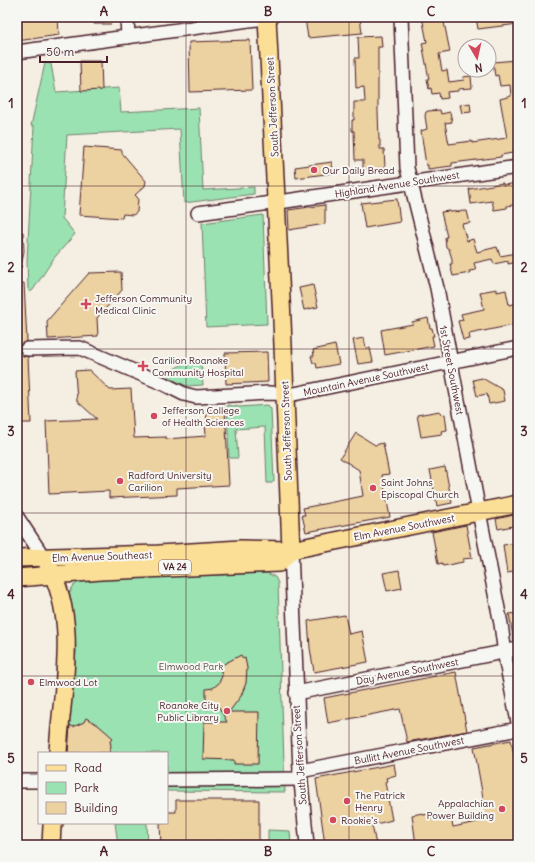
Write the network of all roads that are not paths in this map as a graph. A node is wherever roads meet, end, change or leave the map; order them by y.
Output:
1 (127, 17) edge
2 (267, 17) edge
3 (272, 17) edge
4 (400, 17) edge
5 (128, 37) junction
6 (17, 52) edge
7 (518, 167) edge
8 (410, 182) junction
9 (276, 203) junction
10 (198, 213) dead end
11 (518, 348) edge
12 (27, 349) dead end
13 (451, 362) junction
14 (284, 394) junction
15 (518, 504) edge
16 (479, 512) junction
17 (17, 517) edge
18 (291, 550) junction
19 (17, 558) edge
20 (44, 558) junction
21 (50, 574) junction
22 (17, 578) edge
23 (512, 650) edge
24 (296, 693) junction
25 (518, 722) edge
26 (518, 729) edge
27 (48, 752) edge
28 (58, 752) edge
29 (300, 775) junction
30 (168, 780) edge
31 (17, 781) edge
32 (38, 781) edge
33 (52, 824) edge
34 (51, 845) edge
35 (306, 845) edge

1 - 5 street
2 - 3 street
2 - 5 street
2 - 9 main road, South Jefferson Street
4 - 8 street, 1st Street Southwest
5 - 6 street
7 - 8 street, Highland Avenue Southwest
8 - 9 street, Highland Avenue Southwest
8 - 13 street, 1st Street Southwest
9 - 10 street, Highland Avenue Southwest
9 - 14 main road, South Jefferson Street
11 - 13 street, Mountain Avenue Southwest
12 - 14 street, Mountain Avenue Southwest
13 - 14 street, Mountain Avenue Southwest
13 - 16 street, 1st Street Southwest
14 - 18 main road, South Jefferson Street
15 - 16 main road, Elm Avenue Southwest
16 - 18 main road, Elm Avenue Southwest
16 - 23 street, 1st Street Southwest
17 - 20 street
18 - 20 main road, Elm Avenue Southeast / VA 24
18 - 21 main road, Elm Avenue Southeast / VA 24
18 - 24 street, South Jefferson Street
19 - 20 main road, Elm Avenue Southeast / VA 24
20 - 21 main road
21 - 22 main road, Elm Avenue Southeast / VA 24
21 - 27 main road
21 - 28 main road
23 - 24 street, Day Avenue Southwest
23 - 25 street, 1st Street Southwest
24 - 29 street, South Jefferson Street
26 - 29 street, Bullitt Avenue Southwest
29 - 30 street, Bullitt Avenue Southwest
29 - 35 street, South Jefferson Street
31 - 32 street
33 - 34 main road

